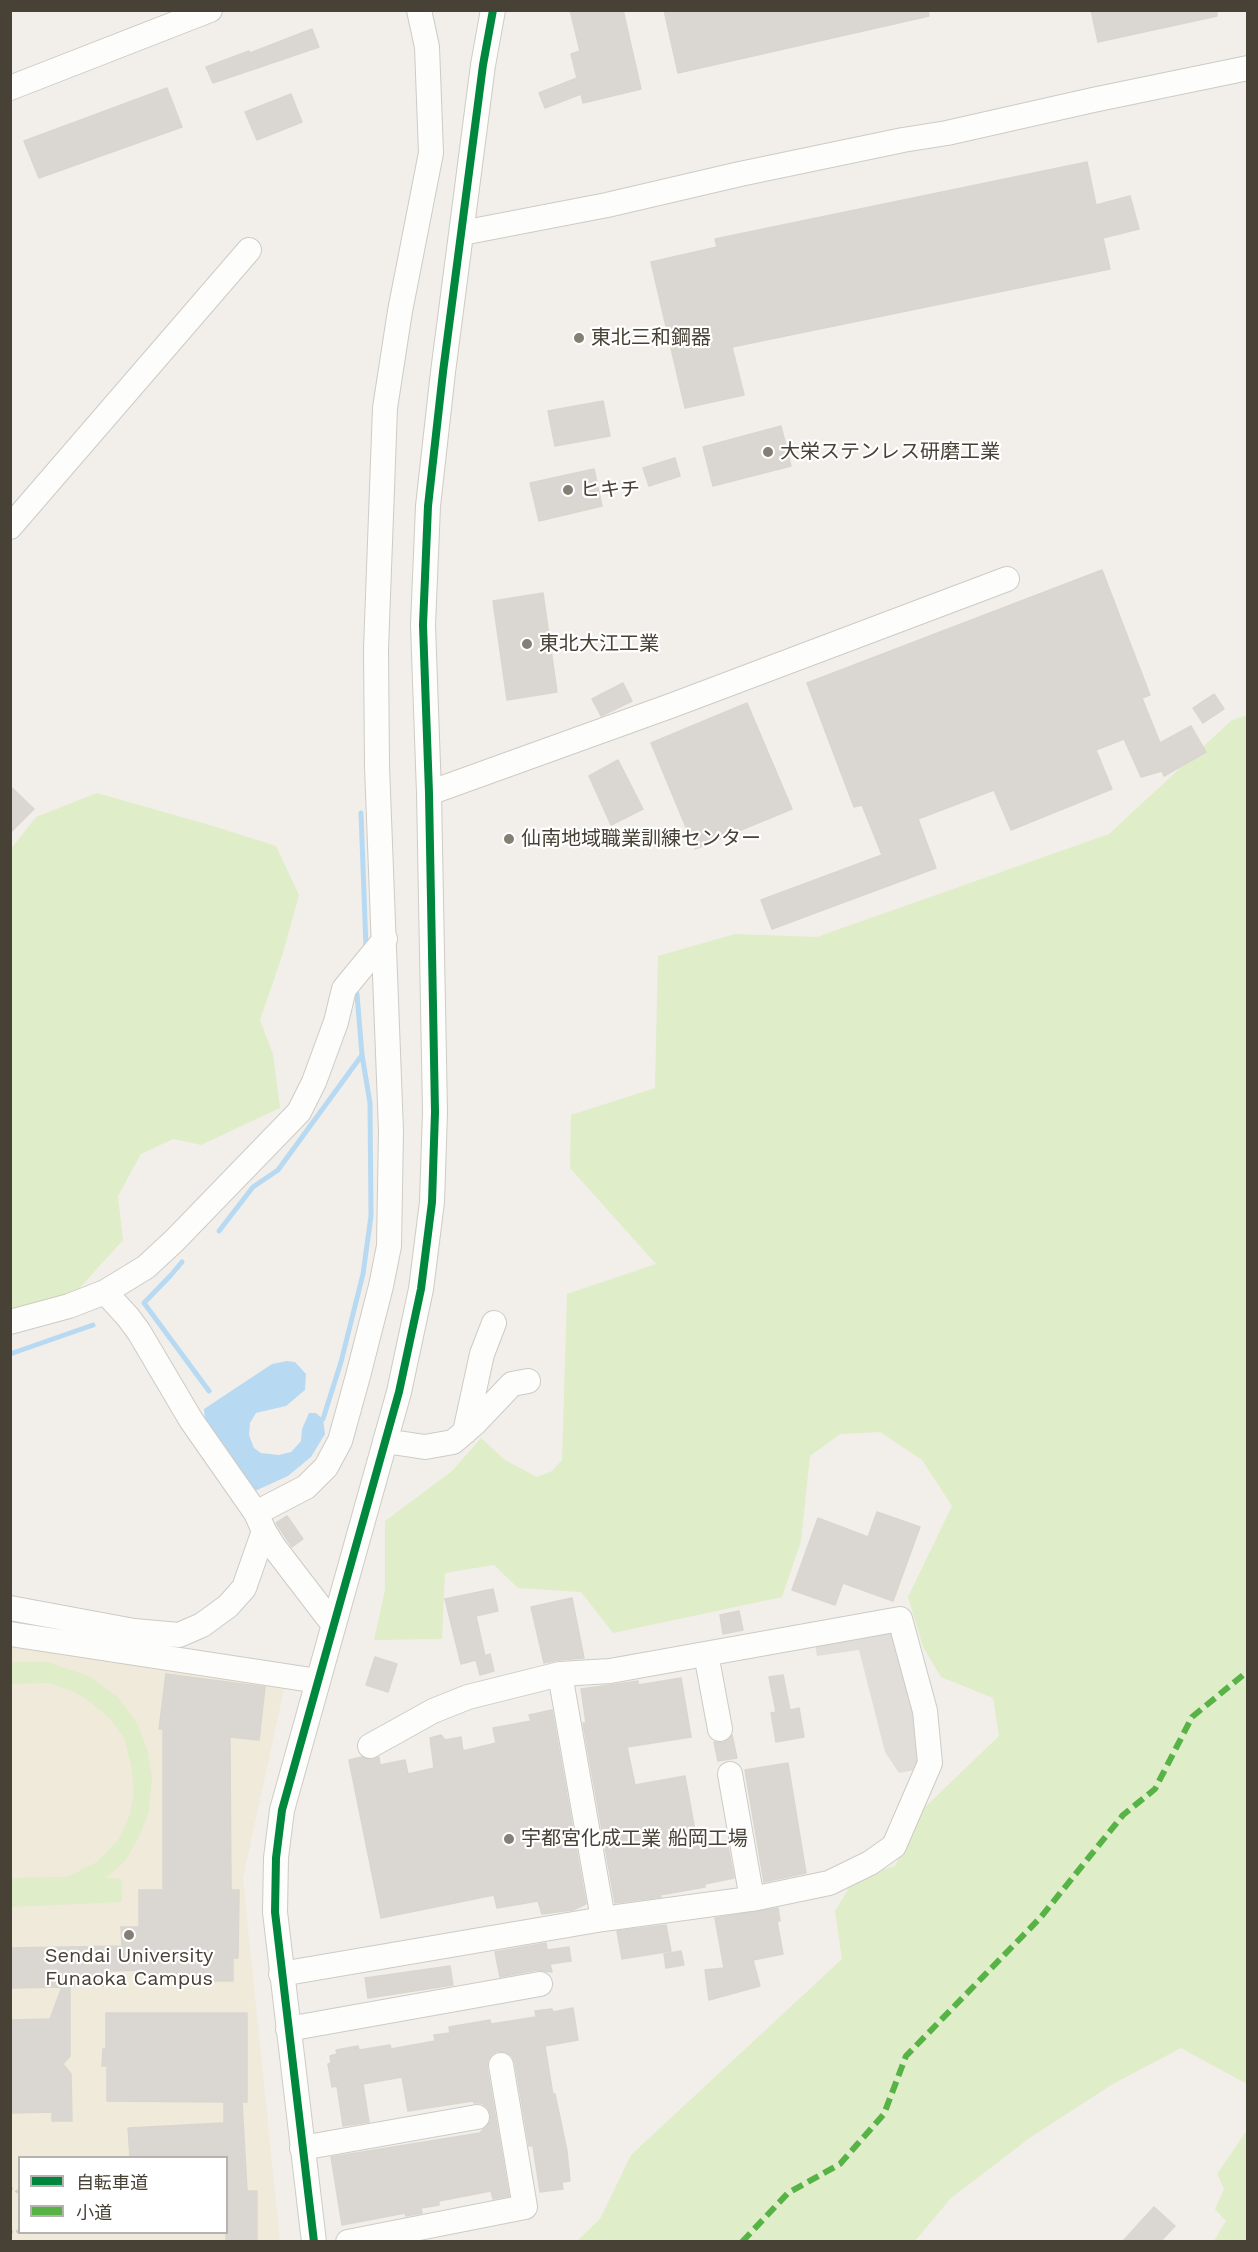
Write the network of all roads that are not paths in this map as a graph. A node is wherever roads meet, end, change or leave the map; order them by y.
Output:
1 (210, 10) edge
2 (419, 10) edge
3 (493, 10) edge
4 (1248, 68) edge
5 (10, 88) edge
6 (462, 233) junction
7 (249, 250) dead end
8 (10, 527) edge
9 (1007, 579) dead end
10 (429, 793) junction
11 (385, 939) junction
12 (105, 1292) junction
13 (10, 1322) edge
14 (494, 1323) dead end
15 (528, 1382) dead end
16 (465, 1432) junction
17 (385, 1441) junction
18 (260, 1522) junction
19 (10, 1608) edge
20 (333, 1624) junction
21 (10, 1634) edge
22 (706, 1654) junction
23 (560, 1674) junction
24 (318, 1682) junction
25 (720, 1729) dead end
26 (370, 1746) dead end
27 (730, 1774) dead end
28 (752, 1899) junction
29 (603, 1919) junction
30 (281, 1974) junction
31 (540, 1984) dead end
32 (288, 2029) junction
33 (501, 2065) dead end
34 (477, 2117) dead end
35 (302, 2148) junction
36 (410, 2235) edge
37 (314, 2241) edge
38 (348, 2241) edge

1 - 5 street
2 - 11 street
3 - 6 street
4 - 6 street
6 - 10 street
7 - 8 street
9 - 10 street
10 - 17 street
11 - 12 street
11 - 18 street
12 - 13 street
12 - 18 street
14 - 16 street
15 - 16 street
16 - 17 street
17 - 20 street
18 - 19 street
18 - 20 street
20 - 24 street
21 - 24 street
22 - 23 street
22 - 25 street
22 - 28 street
23 - 26 street
23 - 29 street
24 - 30 street
27 - 28 street
28 - 29 street
29 - 30 street
30 - 32 street
31 - 32 street
32 - 35 street
33 - 36 street
34 - 35 street
35 - 37 street
36 - 38 street

